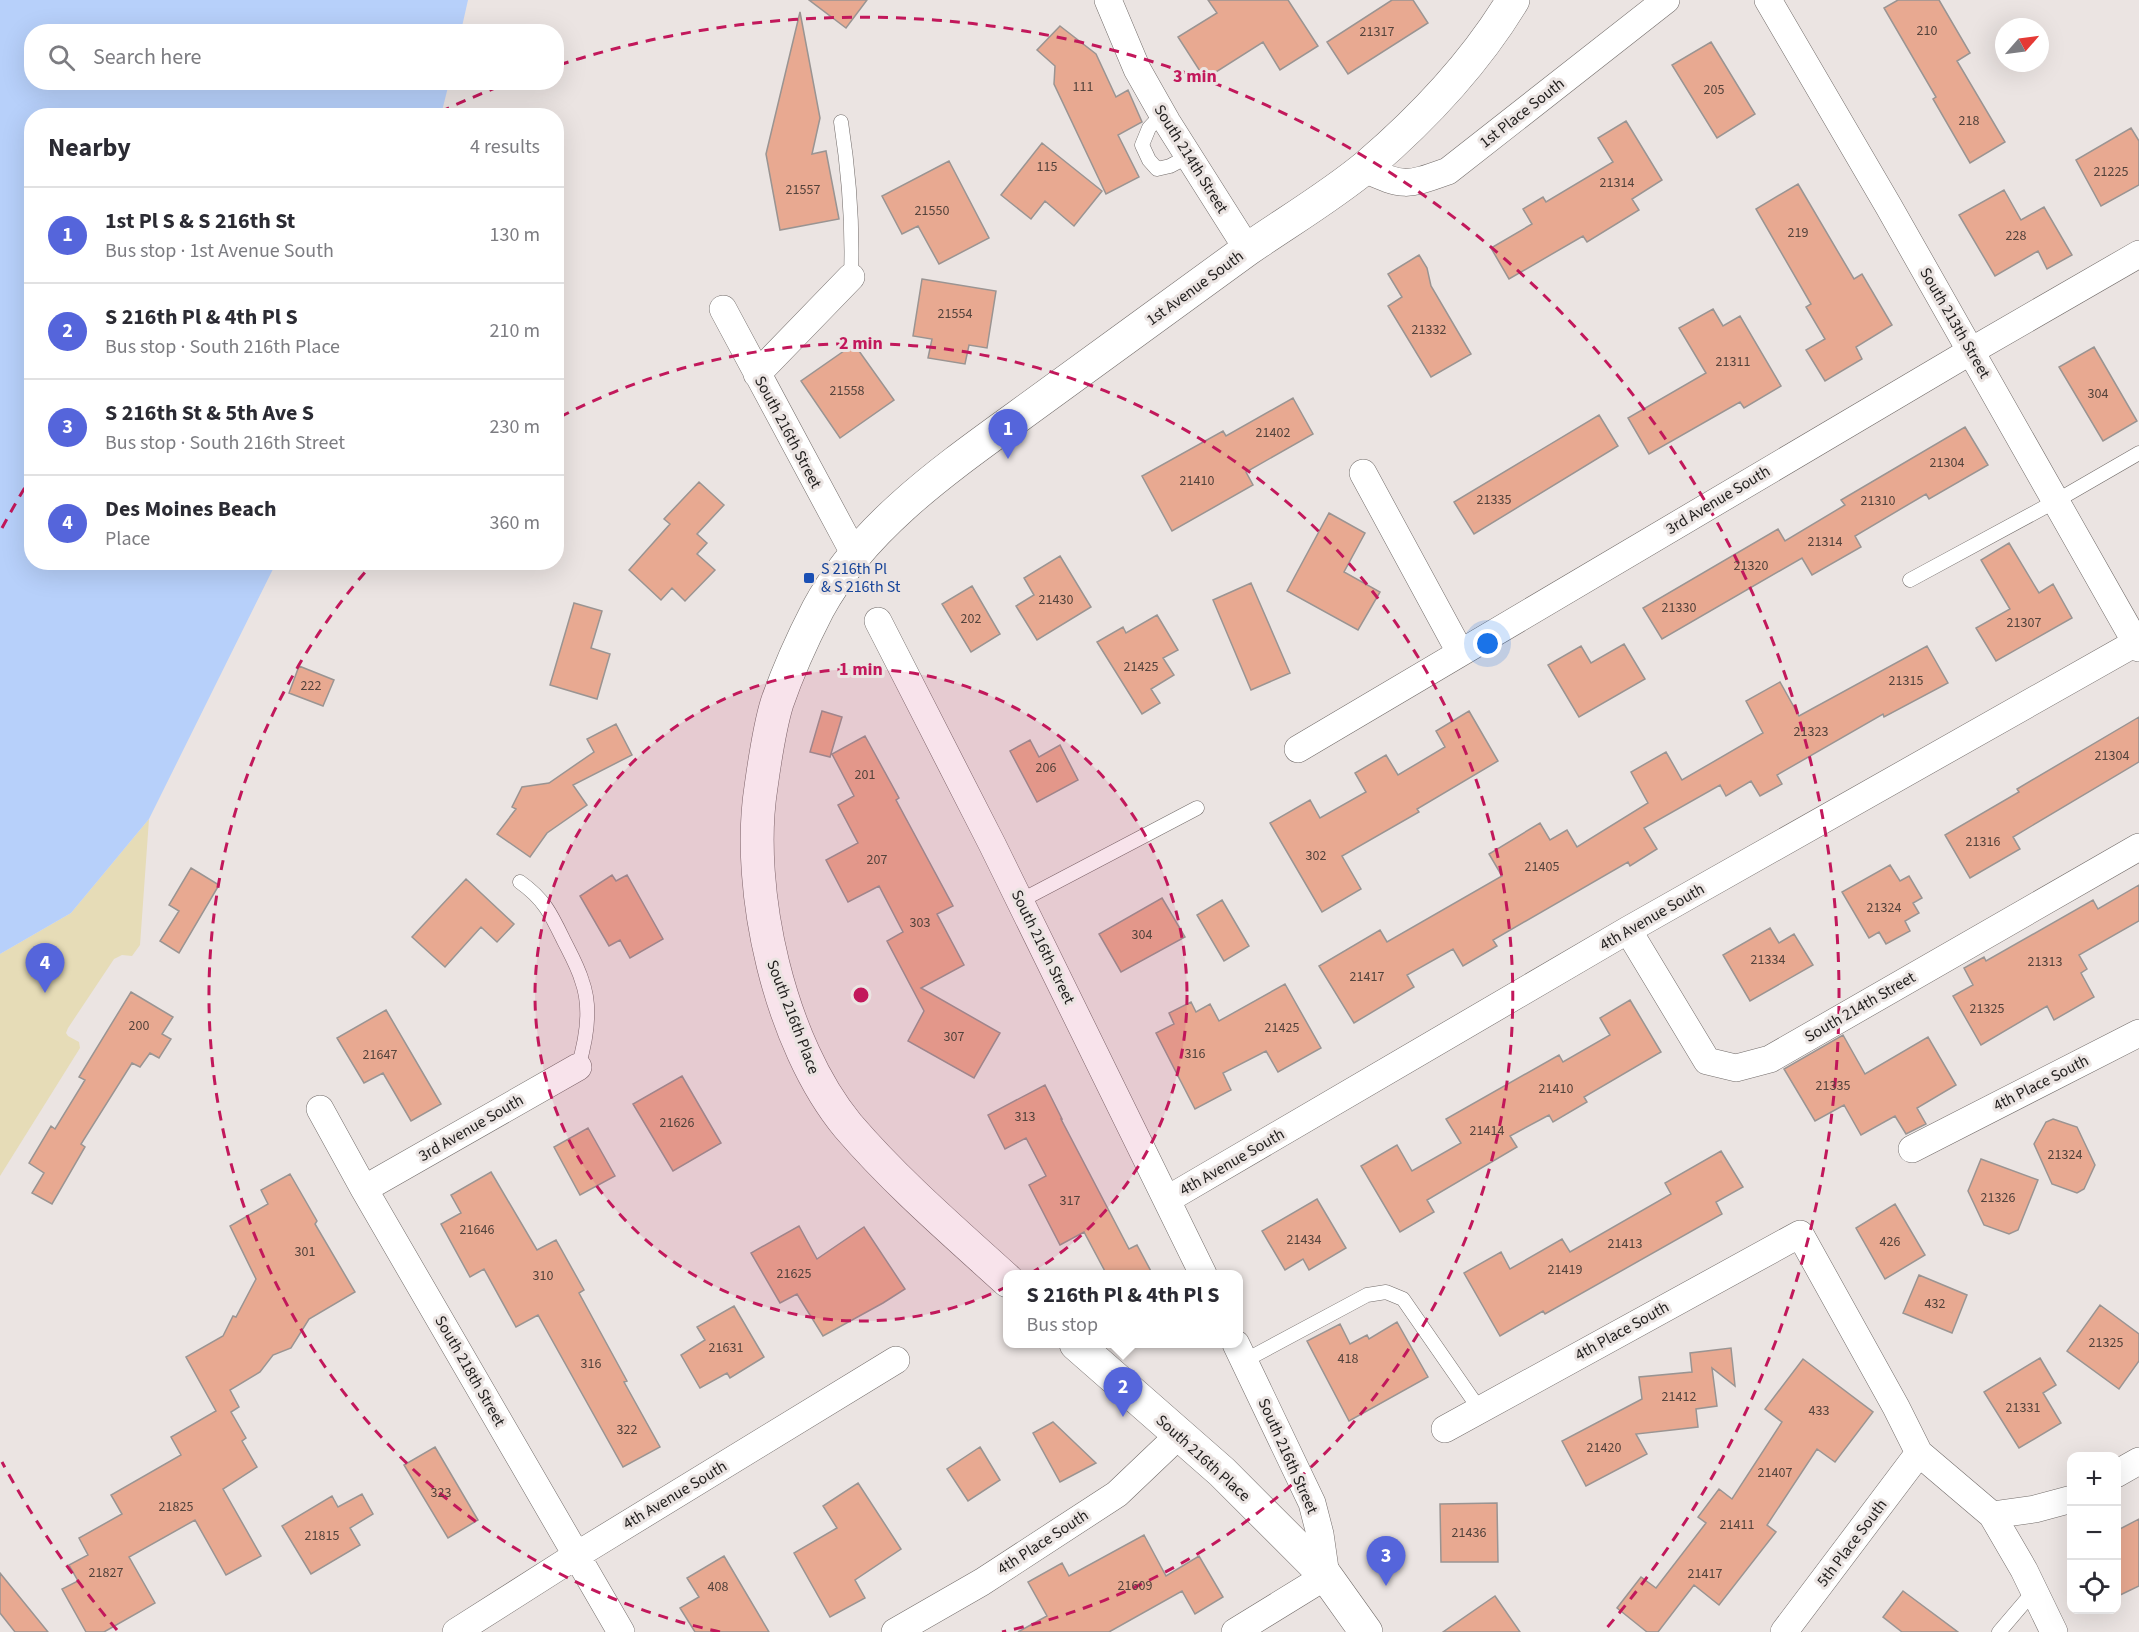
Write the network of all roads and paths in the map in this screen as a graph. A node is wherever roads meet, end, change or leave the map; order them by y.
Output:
1 (1108, 0) edge
2 (1513, 0) edge
3 (1666, 0) edge
4 (1768, 0) edge
5 (1162, 114) junction
6 (841, 122) dead end
7 (1189, 156) junction
8 (1364, 169) junction
9 (1248, 249) junction
10 (2139, 255) edge
11 (851, 277) joint
12 (723, 309) dead end
13 (1971, 351) junction
14 (757, 374) junction
15 (2139, 453) edge
16 (1363, 473) dead end
17 (2056, 501) junction
18 (855, 555) junction
19 (1910, 580) dead end
20 (878, 621) dead end
21 (2138, 644) edge
22 (1460, 652) junction
23 (1298, 749) dead end
24 (1197, 808) dead end
25 (2139, 847) edge
26 (520, 882) dead end
27 (1020, 901) junction
28 (1628, 930) junction
29 (2139, 1033) edge
30 (578, 1067) joint
31 (320, 1109) dead end
32 (1912, 1149) dead end
33 (364, 1189) junction
34 (1168, 1199) junction
35 (1201, 1270) edge
36 (1003, 1276) edge
37 (1081, 1348) edge
38 (1240, 1352) edge
39 (896, 1360) dead end
40 (1480, 1410) junction
41 (1444, 1429) dead end
42 (1179, 1435) junction
43 (1919, 1453) junction
44 (2139, 1461) edge
45 (2121, 1471) edge
46 (2067, 1500) edge
47 (1992, 1515) junction
48 (577, 1556) junction
49 (1326, 1576) junction
50 (2034, 1591) junction
51 (456, 1632) edge
52 (621, 1632) edge
53 (895, 1632) edge
54 (1235, 1632) edge
55 (1366, 1632) edge
56 (1784, 1632) edge
57 (2000, 1632) edge
58 (2054, 1632) edge

1 - 5 street, South 214th Street
2 - 8 main road, 1st Avenue South
3 - 8 street, 1st Place South
4 - 13 street, South 213th Street
5 - 7 street, South 214th Street
5 - 7 lane
6 - 11 lane
7 - 9 street, South 214th Street
8 - 9 main road, 1st Avenue South
9 - 18 main road, 1st Avenue South
10 - 13 street, 3rd Avenue South
11 - 14 street
12 - 14 street, South 216th Street
13 - 17 street, South 213th Street
13 - 22 street, 3rd Avenue South
14 - 18 street, South 216th Street
15 - 17 lane
16 - 22 street
17 - 19 lane
17 - 21 street, South 213th Street
18 - 36 main road, South 216th Place
20 - 27 street, South 216th Street
21 - 28 street, 4th Avenue South
22 - 23 street, 3rd Avenue South
24 - 27 lane
25 - 28 street, South 214th Street
26 - 30 lane
27 - 34 street, South 216th Street
28 - 34 street, 4th Avenue South
29 - 32 street, 4th Place South
30 - 33 street, 3rd Avenue South
31 - 33 street, South 218th Street
33 - 48 street, South 218th Street
34 - 35 street, South 216th Street
37 - 42 main road, South 216th Place
38 - 40 lane
38 - 49 street, South 216th Street
39 - 48 street, 4th Avenue South
40 - 41 street, 4th Place South
40 - 43 street, 4th Place South
42 - 49 main road, South 216th Place
42 - 53 street, 4th Place South
43 - 47 street
43 - 56 street, 5th Place South
44 - 45 street
46 - 47 street
47 - 50 street
48 - 51 street, 4th Avenue South
48 - 52 street, South 218th Street
49 - 54 street
49 - 55 main road, South 216th Street
50 - 57 lane
50 - 58 street

